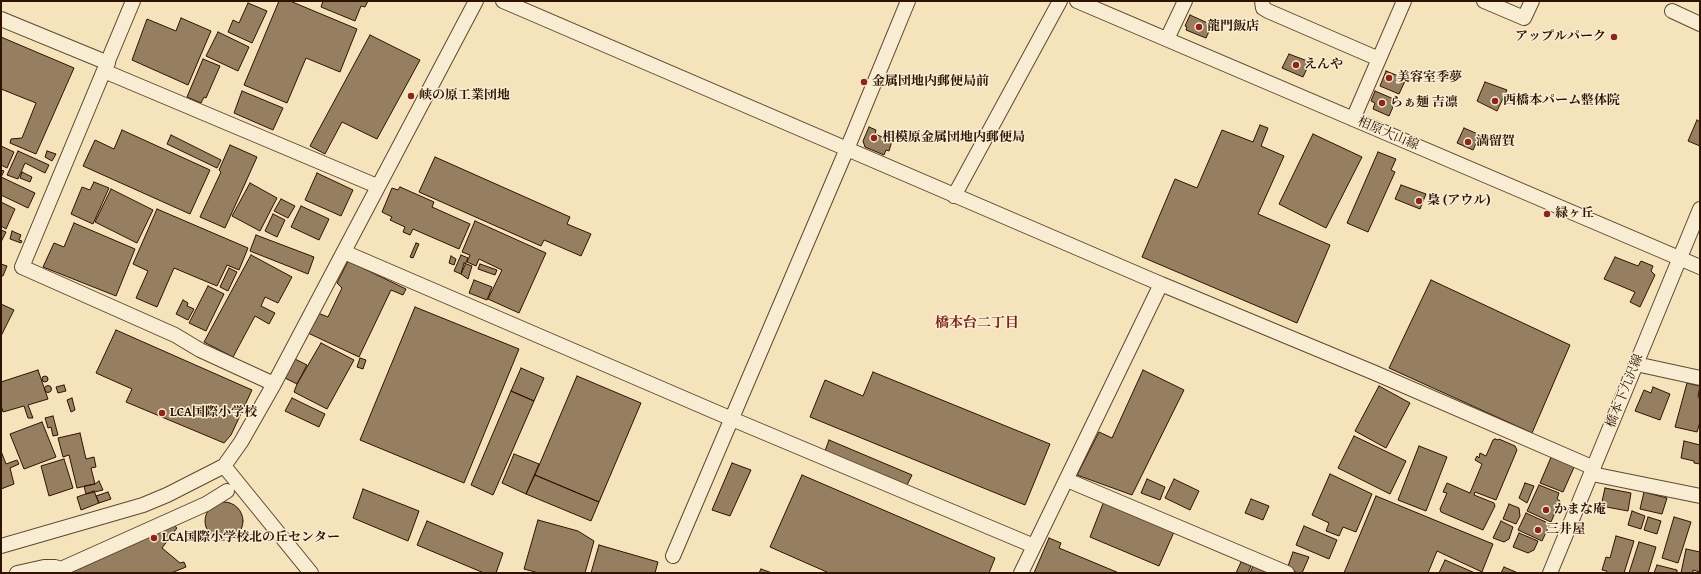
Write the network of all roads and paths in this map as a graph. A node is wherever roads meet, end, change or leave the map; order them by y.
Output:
1 (134, 1) edge
2 (476, 1) edge
3 (503, 1) edge
4 (908, 1) edge
5 (1060, 1) edge
6 (1077, 1) edge
7 (1185, 1) edge
8 (1262, 1) edge
9 (1484, 1) edge
10 (1532, 1) edge
11 (1402, 2) edge
12 (1672, 11) dead end
13 (1, 19) edge
14 (1700, 24) edge
15 (1167, 39) junction
16 (1379, 59) junction
17 (106, 67) junction
18 (1353, 119) junction
19 (846, 149) junction
20 (378, 186) junction
21 (954, 196) junction
22 (1700, 209) edge
23 (344, 252) junction
24 (1679, 259) junction
25 (1700, 267) edge
26 (1161, 284) junction
27 (1636, 364) junction
28 (1700, 378) edge
29 (274, 384) junction
30 (732, 419) junction
31 (224, 466) junction
32 (1593, 471) junction
33 (1067, 480) junction
34 (227, 490) dead end
35 (1700, 496) edge
36 (1, 546) edge
37 (1034, 546) junction
38 (673, 556) dead end
39 (17, 573) edge
40 (311, 573) edge
41 (1021, 573) edge
42 (1287, 573) edge
43 (1550, 573) edge

1 - 17 street
2 - 20 street
3 - 19 street
4 - 19 street
5 - 21 street
6 - 15 street, 相原大山線
7 - 15 street
8 - 16 street
9 - 10 street
11 - 16 street
12 - 14 street
13 - 17 street
15 - 18 street, 相原大山線
16 - 18 street
17 - 20 street
17 - 29 street
18 - 24 street, 相原大山線
19 - 21 street
19 - 30 street
20 - 23 street
21 - 26 street
22 - 24 street, 橋本下九沢線
23 - 29 street
23 - 30 street
24 - 25 street, 相原大山線
24 - 27 street, 橋本下九沢線
26 - 32 street
26 - 33 street
27 - 28 street
27 - 32 street, 橋本下九沢線
29 - 31 street
30 - 37 street
30 - 38 street
31 - 36 street
31 - 40 street
32 - 35 street
32 - 43 street, 橋本下九沢線
33 - 37 street
33 - 42 street
34 - 39 street
37 - 41 street

